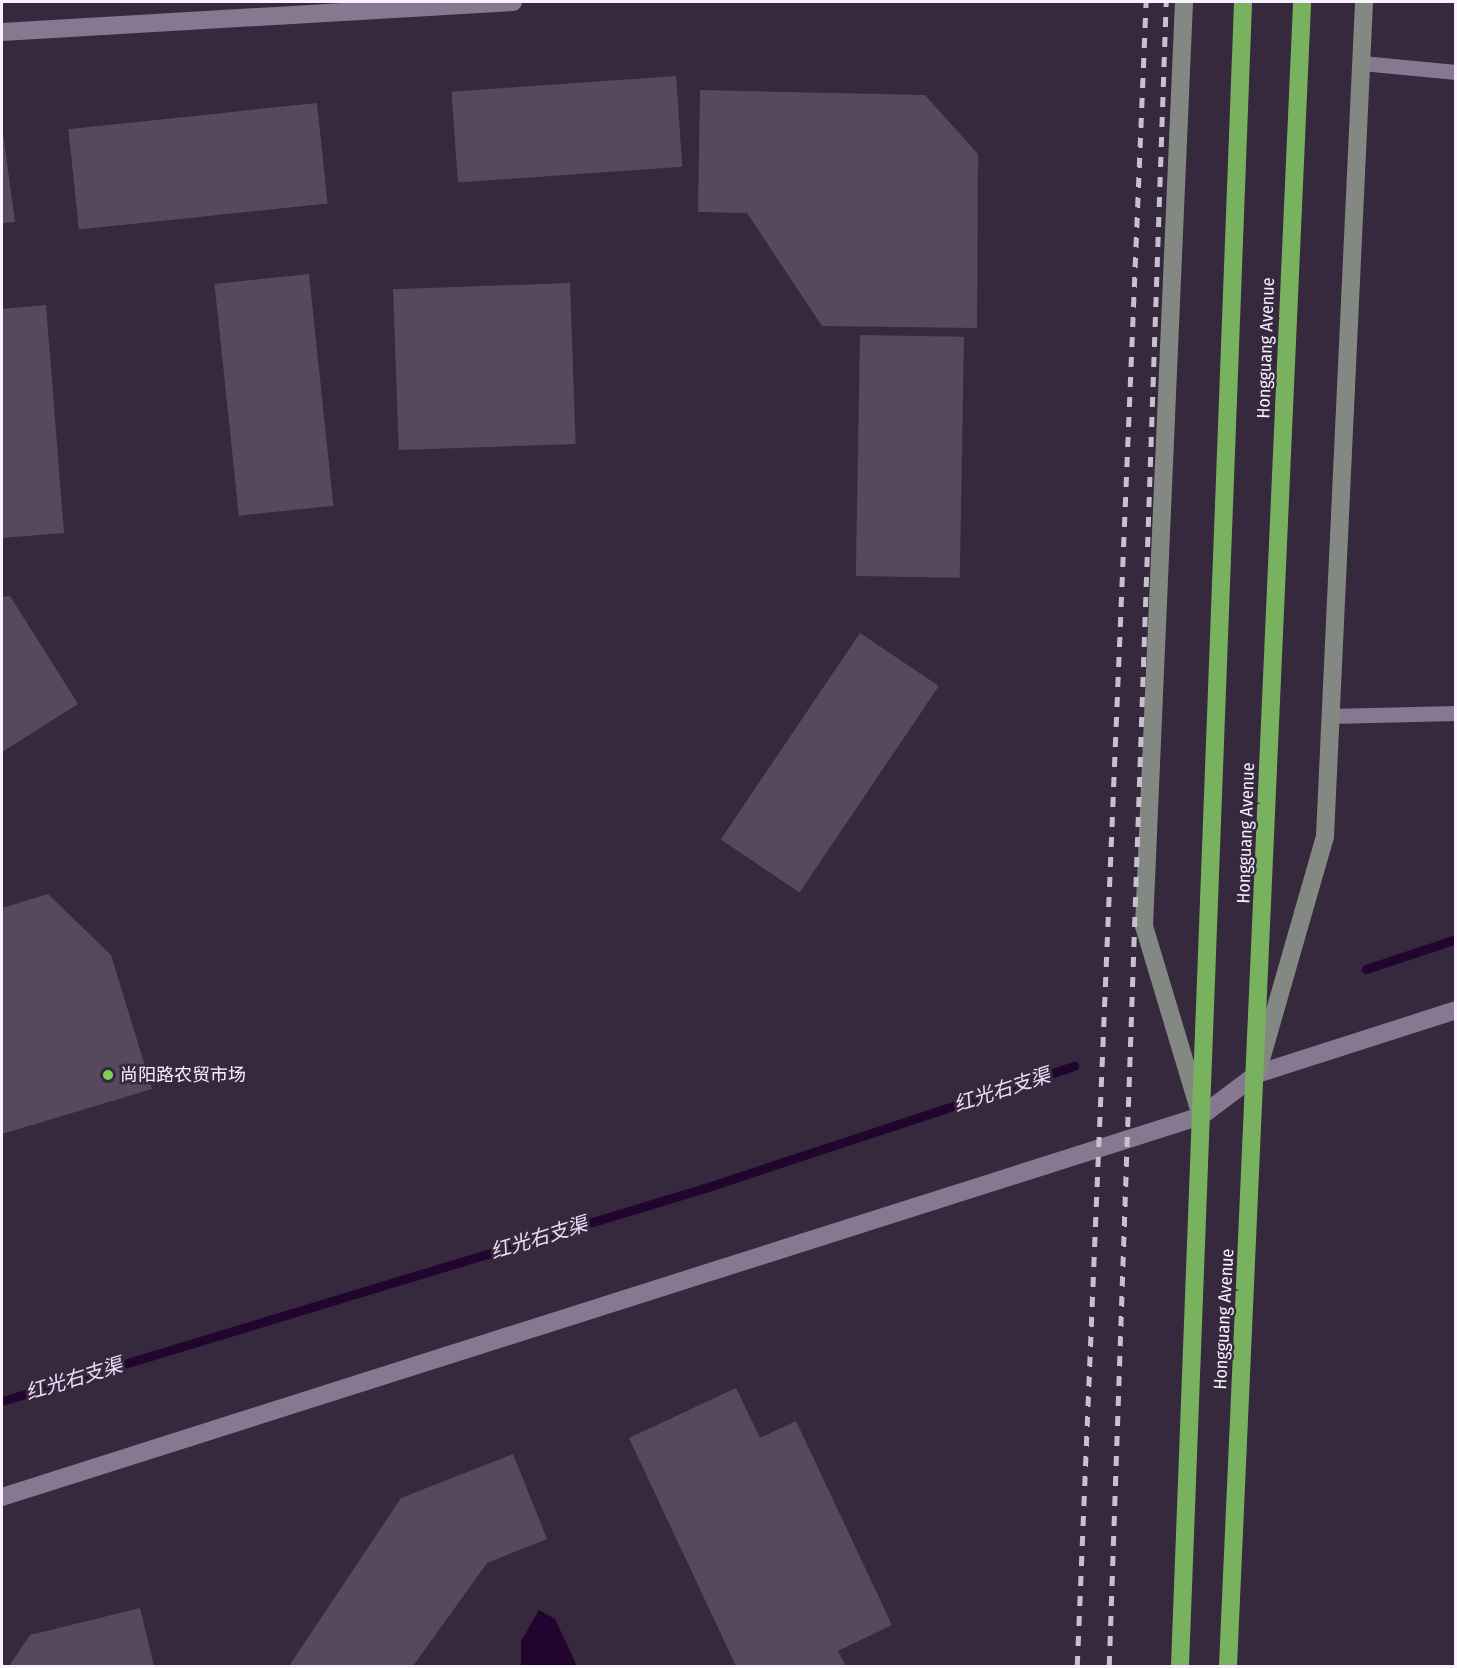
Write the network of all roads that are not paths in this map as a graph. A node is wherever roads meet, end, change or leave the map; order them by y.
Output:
1 (513, 2) edge
2 (1184, 2) edge
3 (1243, 2) edge
4 (1302, 2) edge
5 (1365, 2) edge
6 (2, 32) edge
7 (1362, 63) junction
8 (1455, 72) edge
9 (1455, 714) edge
10 (1330, 716) junction
11 (1455, 1011) edge
12 (1257, 1074) junction
13 (1201, 1116) junction
14 (2, 1497) edge
15 (1180, 1666) edge
16 (1228, 1666) edge

1 - 6 street
2 - 13 street
3 - 13 highway, Hongguang Avenue
4 - 12 highway, Hongguang Avenue
5 - 7 street
7 - 8 lane
7 - 10 street
9 - 10 lane
10 - 12 street
11 - 12 street
12 - 13 street
12 - 16 highway, Hongguang Avenue
13 - 14 street
13 - 15 highway, Hongguang Avenue

